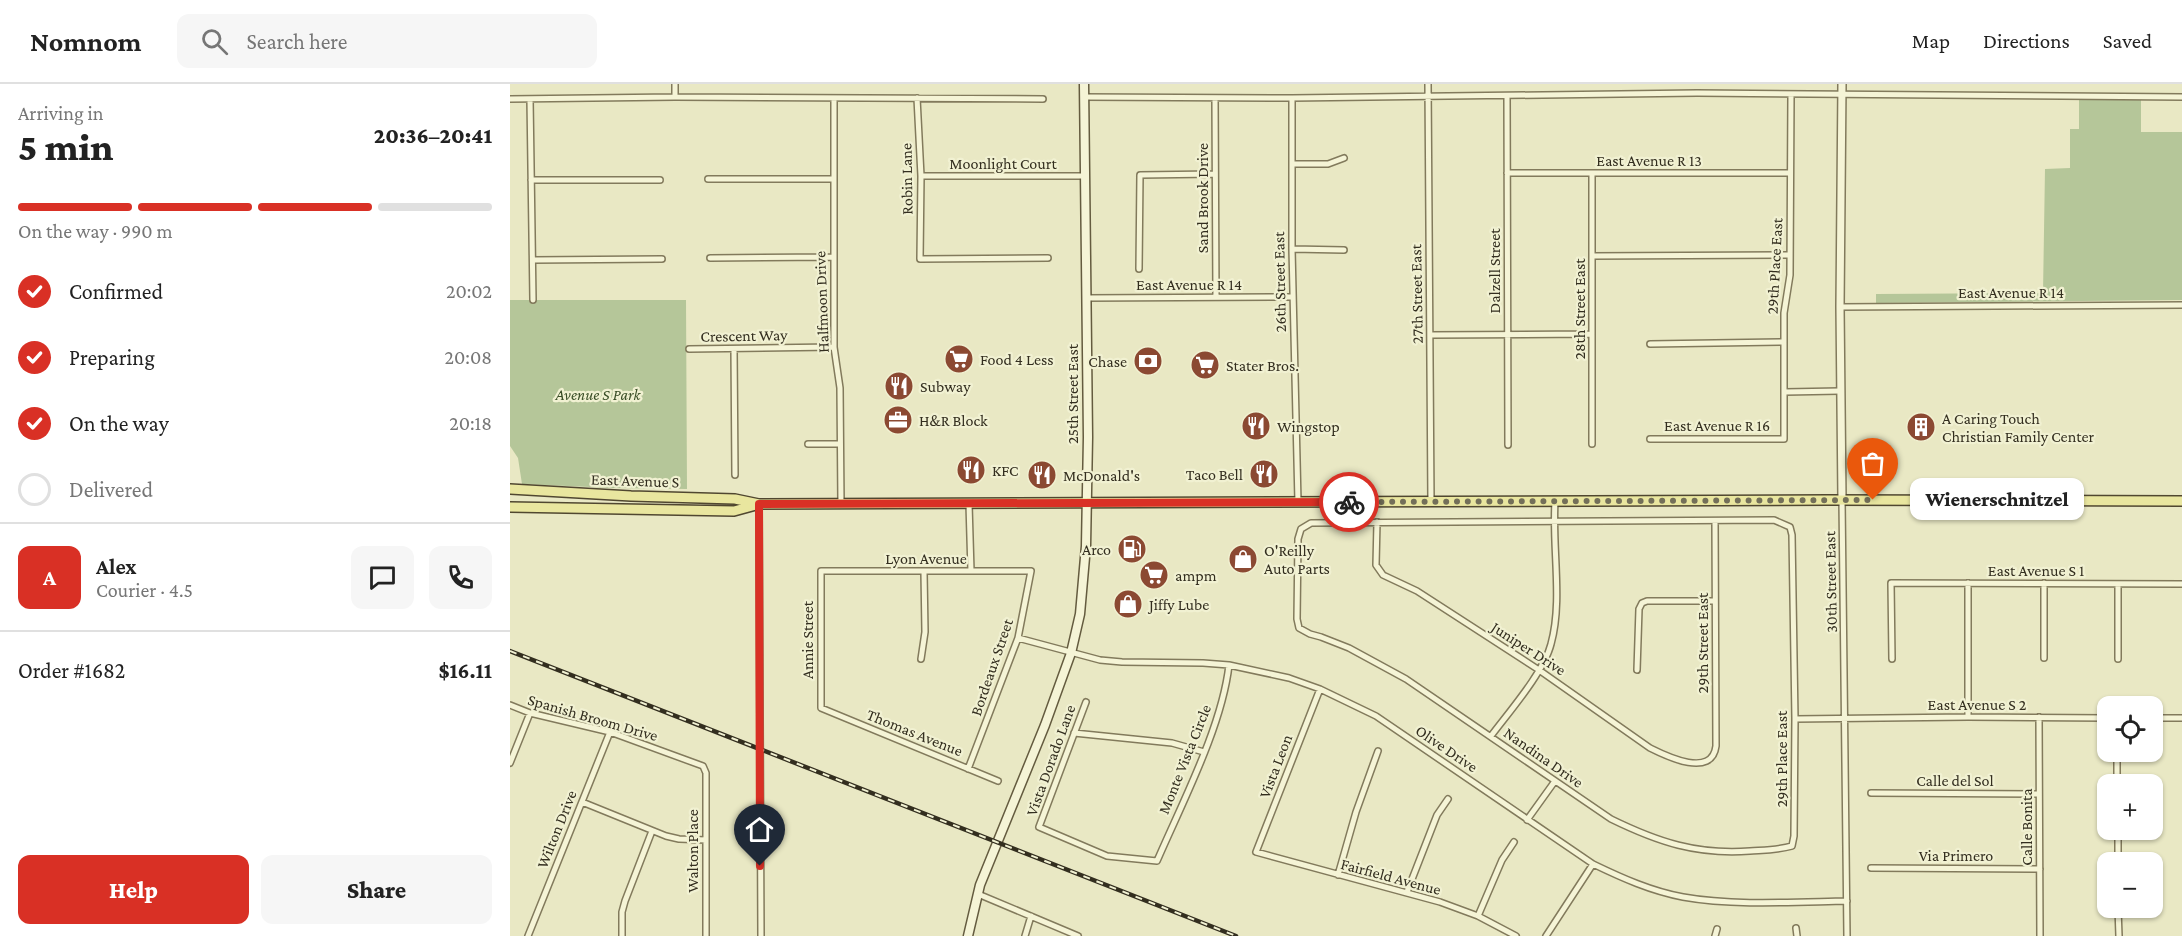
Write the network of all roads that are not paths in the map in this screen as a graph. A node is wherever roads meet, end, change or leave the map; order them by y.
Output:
1 (675, 84) edge
2 (1084, 84) edge
3 (1428, 84) edge
4 (1697, 84) edge
5 (1842, 84) edge
6 (1696, 93) junction
7 (1791, 94) junction
8 (1842, 95) junction
9 (1507, 96) junction
10 (675, 97) junction
11 (1084, 97) junction
12 (1428, 97) junction
13 (2182, 97) edge
14 (834, 98) junction
15 (917, 98) junction
16 (1215, 98) junction
17 (1292, 98) junction
18 (510, 99) edge
19 (530, 99) junction
20 (1042, 99) dead end
21 (1344, 158) dead end
22 (1292, 164) junction
23 (1507, 173) junction
24 (1592, 173) junction
25 (1790, 173) junction
26 (1215, 174) junction
27 (921, 176) junction
28 (1085, 176) junction
29 (708, 179) dead end
30 (834, 179) junction
31 (531, 180) junction
32 (660, 180) dead end
33 (1292, 249) junction
34 (1344, 250) dead end
35 (1790, 255) junction
36 (1592, 256) junction
37 (833, 257) junction
38 (710, 258) dead end
39 (1048, 258) dead end
40 (533, 260) junction
41 (662, 260) dead end
42 (1139, 269) dead end
43 (1215, 297) junction
44 (1293, 297) junction
45 (1086, 298) junction
46 (533, 300) dead end
47 (2182, 305) edge
48 (1840, 307) junction
49 (1430, 334) junction
50 (1508, 334) junction
51 (1592, 334) junction
52 (1784, 342) junction
53 (1650, 344) dead end
54 (834, 347) junction
55 (689, 349) dead end
56 (734, 349) junction
57 (1840, 391) junction
58 (1785, 392) junction
59 (1650, 439) dead end
60 (1784, 439) joint
61 (808, 444) dead end
62 (840, 444) junction
63 (1592, 444) dead end
64 (1508, 445) dead end
65 (735, 475) dead end
66 (510, 489) edge
67 (1842, 501) junction
68 (2182, 501) edge
69 (1298, 502) junction
70 (1555, 502) junction
71 (1086, 503) junction
72 (1431, 503) junction
73 (759, 504) junction
74 (969, 504) junction
75 (841, 505) junction
76 (510, 507) edge
77 (1714, 521) junction
78 (1377, 522) junction
79 (1554, 522) junction
80 (821, 571) joint
81 (971, 571) junction
82 (1031, 571) joint
83 (924, 572) junction
84 (1968, 583) junction
85 (2044, 583) junction
86 (2118, 584) junction
87 (2182, 584) edge
88 (1715, 601) junction
89 (1018, 638) junction
90 (1071, 653) junction
91 (2044, 658) dead end
92 (921, 659) dead end
93 (1892, 659) dead end
94 (2118, 659) dead end
95 (1229, 665) junction
96 (1539, 670) junction
97 (1637, 670) dead end
98 (1320, 689) junction
99 (1086, 702) dead end
100 (510, 705) edge
101 (821, 708) joint
102 (530, 713) junction
103 (1968, 717) junction
104 (2039, 717) junction
105 (2097, 718) edge
106 (2163, 718) edge
107 (2182, 718) edge
108 (1795, 719) junction
109 (1846, 719) junction
110 (610, 732) junction
111 (1074, 733) junction
112 (1491, 736) junction
113 (1378, 751) dead end
114 (1204, 752) junction
115 (1709, 762) joint
116 (510, 763) edge
117 (703, 766) joint
118 (968, 768) junction
119 (998, 781) dead end
120 (1555, 781) junction
121 (1871, 793) dead end
122 (2040, 794) junction
123 (1448, 799) dead end
124 (582, 802) junction
125 (1527, 820) junction
126 (652, 831) junction
127 (706, 840) junction
128 (1514, 842) dead end
129 (1792, 846) joint
130 (1256, 852) joint
131 (1157, 861) joint
132 (1593, 864) junction
133 (1871, 868) dead end
134 (2040, 869) junction
135 (1338, 875) junction
136 (1407, 892) junction
137 (978, 894) junction
138 (1847, 901) junction
139 (1031, 916) junction
140 (1478, 916) junction
141 (2118, 918) edge
142 (1717, 928) dead end
143 (1797, 928) dead end
144 (528, 936) edge
145 (622, 936) edge
146 (706, 936) edge
147 (761, 936) edge
148 (968, 936) edge
149 (1025, 936) edge
150 (1078, 936) edge
151 (1515, 936) edge
152 (1546, 936) edge
153 (1715, 936) edge
154 (1797, 936) edge
155 (1847, 936) edge
156 (2040, 936) edge
157 (2119, 936) edge

1 - 10 street
2 - 11 main road, 25th Street East
3 - 12 street, 27th Street East
4 - 6 street
5 - 8 street, 30th Street East
6 - 7 street
6 - 9 street
7 - 8 street
7 - 25 street, 29th Place East
8 - 13 street
8 - 48 street, 30th Street East
9 - 12 street
9 - 23 street, Dalzell Street
10 - 14 street
10 - 19 street
11 - 16 street
11 - 28 main road, 25th Street East
12 - 17 street
12 - 49 street, 27th Street East
14 - 15 street
14 - 30 street, Halfmoon Drive
15 - 20 street
15 - 27 street, Robin Lane
16 - 17 street
16 - 26 street, Sand Brook Drive
17 - 22 street, 26th Street East
18 - 19 street
19 - 31 street
21 - 22 street
22 - 33 street, 26th Street East
23 - 24 street, East Avenue R 13
23 - 50 street, Dalzell Street
24 - 25 street, East Avenue R 13
24 - 36 street, 28th Street East
25 - 35 street, 29th Place East
26 - 42 street
26 - 43 street, Sand Brook Drive
27 - 28 street, Moonlight Court
27 - 39 street, Robin Lane
28 - 45 main road, 25th Street East
29 - 30 street
30 - 37 street, Halfmoon Drive
31 - 32 street
31 - 40 street
33 - 34 street
33 - 44 street, 26th Street East
35 - 36 street
35 - 52 street, 29th Place East
36 - 51 street, 28th Street East
37 - 38 street
37 - 54 street, Halfmoon Drive
40 - 41 street
40 - 46 street
43 - 44 street, East Avenue R 14
43 - 45 street, East Avenue R 14
44 - 69 street, 26th Street East
45 - 71 main road, 25th Street East
47 - 48 street, East Avenue R 14
48 - 57 street, 30th Street East
49 - 50 street
49 - 72 street, 27th Street East
50 - 51 street
50 - 64 street, Dalzell Street
51 - 63 street, 28th Street East
52 - 53 street
52 - 58 street, 29th Place East
54 - 56 street, Crescent Way
54 - 62 street, Halfmoon Drive
55 - 56 street, Crescent Way
56 - 65 street
57 - 58 street
57 - 67 street, 30th Street East
58 - 60 street, 29th Place East
59 - 60 street, East Avenue R 16
61 - 62 street
62 - 75 street, Halfmoon Drive
66 - 73 main road, East Avenue S
67 - 68 main road, East Avenue S
67 - 70 main road, East Avenue S
67 - 109 street, 30th Street East
69 - 71 main road, East Avenue S
69 - 72 main road, East Avenue S
70 - 72 main road, East Avenue S
70 - 79 street
71 - 74 main road, East Avenue S
71 - 90 main road, 25th Street East
73 - 75 main road, East Avenue S
73 - 76 main road, East Avenue S
73 - 147 street
74 - 75 main road, East Avenue S
74 - 81 street
77 - 79 street
77 - 88 street, 29th Street East
77 - 108 street, 29th Place East
78 - 79 street
78 - 96 street, Juniper Drive
78 - 112 street, Nandina Drive
79 - 96 street
80 - 83 street, Lyon Avenue
80 - 101 street, Annie Street
81 - 82 street, Lyon Avenue
81 - 83 street, Lyon Avenue
82 - 89 street, Bordeaux Street
83 - 92 street
84 - 85 street, East Avenue S 1
84 - 93 street, East Avenue S 1
84 - 103 street
85 - 86 street, East Avenue S 1
85 - 91 street
86 - 87 street, East Avenue S 1
86 - 94 street
88 - 97 street
88 - 115 street, 29th Street East
89 - 90 street, Olive Drive
89 - 118 street, Bordeaux Street
90 - 95 street, Olive Drive
90 - 137 main road, 25th Street East
95 - 98 street, Olive Drive
95 - 114 street, Monte Vista Circle
96 - 112 street
96 - 115 street, Juniper Drive
98 - 125 street, Olive Drive
98 - 130 street, Vista Leon
99 - 111 street, Vista Dorado Lane
100 - 102 street, Spanish Broom Drive
101 - 118 street, Thomas Avenue
102 - 110 street, Spanish Broom Drive
102 - 116 street
103 - 104 street, East Avenue S 2
103 - 109 street, East Avenue S 2
104 - 105 street, East Avenue S 2
104 - 122 street, Calle Bonita
106 - 107 street
108 - 109 street, East Avenue S 2
108 - 129 street, 29th Place East
109 - 138 street, 30th Street East
110 - 117 street, Spanish Broom Drive
110 - 124 street, Wilton Drive
111 - 114 street
111 - 131 street, Vista Dorado Lane
112 - 120 street, Nandina Drive
113 - 135 street
114 - 131 street, Monte Vista Circle
117 - 127 street, Walton Place
118 - 119 street, Thomas Avenue
120 - 125 street
120 - 129 street, Nandina Drive
121 - 122 street, Calle del Sol
122 - 134 street, Calle Bonita
123 - 136 street
124 - 126 street
124 - 144 street, Wilton Drive
125 - 132 street, Olive Drive
126 - 127 street
126 - 145 street
127 - 146 street, Walton Place
128 - 140 street
130 - 135 street, Fairfield Avenue
132 - 138 street, Olive Drive
132 - 152 street
133 - 134 street, Via Primero
134 - 156 street, Calle Bonita
135 - 136 street, Fairfield Avenue
136 - 140 street, Fairfield Avenue
137 - 139 street
137 - 148 main road, 25th Street East
138 - 155 street, 30th Street East
139 - 149 street
139 - 150 street
140 - 151 street, Fairfield Avenue
141 - 157 street
142 - 153 street
143 - 154 street

